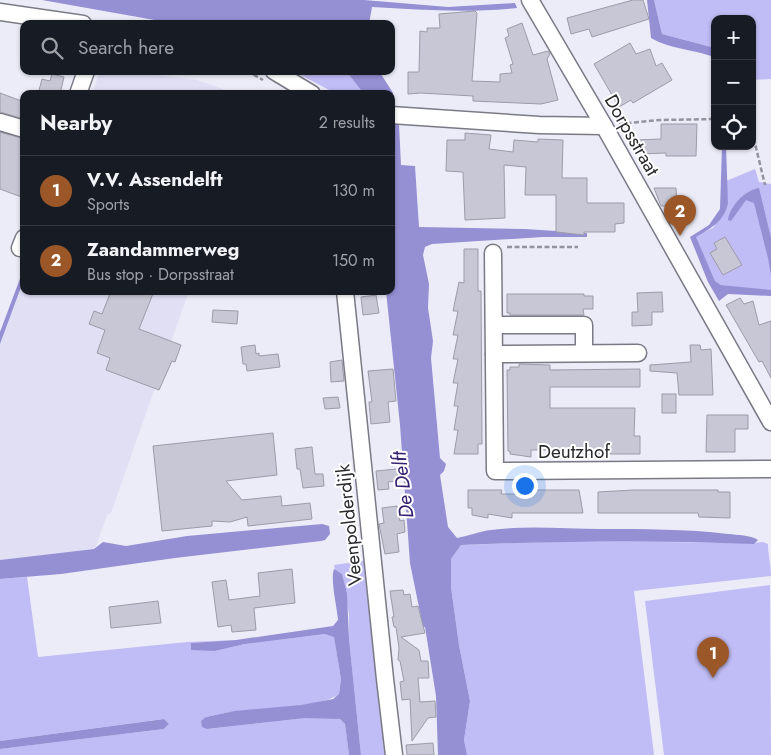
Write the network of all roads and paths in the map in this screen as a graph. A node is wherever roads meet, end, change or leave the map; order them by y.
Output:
1 (530, 0) edge
2 (0, 12) edge
3 (55, 20) edge
4 (85, 75) edge
5 (281, 75) edge
6 (79, 90) edge
7 (305, 90) edge
8 (395, 115) edge
9 (711, 119) edge
10 (0, 122) edge
11 (604, 126) junction
12 (20, 128) edge
13 (756, 148) edge
14 (765, 185) dead end
15 (578, 246) dead end
16 (493, 253) joint
17 (345, 295) edge
18 (494, 325) junction
19 (584, 353) junction
20 (638, 353) dead end
21 (494, 354) junction
22 (771, 422) edge
23 (771, 469) edge
24 (394, 755) edge

1 - 11 street, Dorpsstraat
2 - 3 street
4 - 6 street
5 - 7 street
8 - 11 street
9 - 11 path
10 - 12 street
11 - 22 street, Dorpsstraat
13 - 14 path
15 - 16 path
16 - 18 street, Deutzhof
17 - 24 street, Veenpolderdijk
18 - 19 street
18 - 21 street, Deutzhof
19 - 20 street
19 - 21 street
21 - 23 street, Deutzhof

